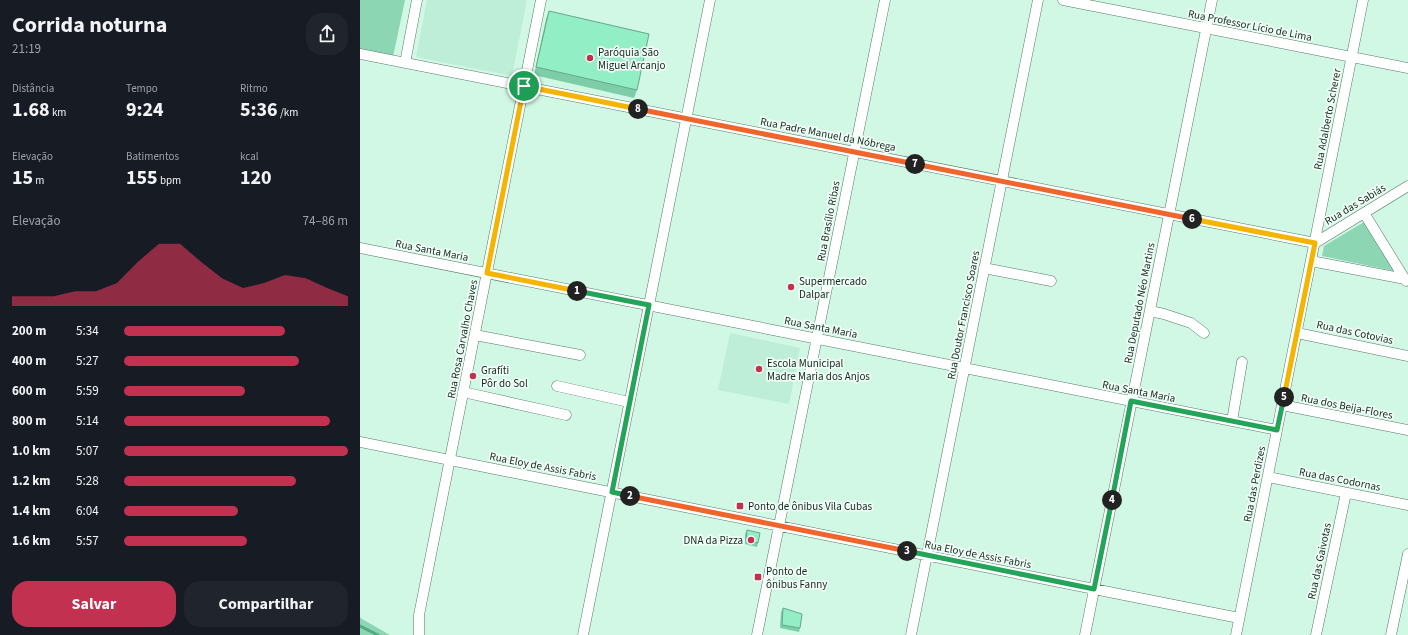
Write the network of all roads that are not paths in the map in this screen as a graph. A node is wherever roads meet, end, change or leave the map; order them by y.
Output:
1 (417, 0) edge
2 (541, 0) edge
3 (710, 0) edge
4 (884, 0) edge
5 (1038, 0) edge
6 (1063, 0) edge
7 (1212, 0) edge
8 (1363, 0) edge
9 (1206, 28) junction
10 (360, 54) edge
11 (1352, 57) junction
12 (405, 62) junction
13 (1408, 68) edge
14 (524, 86) junction
15 (686, 118) junction
16 (854, 152) junction
17 (1002, 181) junction
18 (1408, 186) edge
19 (1364, 213) junction
20 (1169, 214) junction
21 (1315, 243) junction
22 (360, 248) edge
23 (1311, 261) junction
24 (984, 268) junction
25 (487, 273) junction
26 (1051, 281) dead end
27 (1406, 282) edge
28 (649, 305) junction
29 (1150, 311) junction
30 (1204, 333) dead end
31 (1296, 333) junction
32 (475, 335) junction
33 (816, 339) junction
34 (580, 354) dead end
35 (1408, 356) edge
36 (1242, 362) dead end
37 (964, 368) junction
38 (557, 386) dead end
39 (463, 392) junction
40 (1131, 401) junction
41 (629, 402) junction
42 (1282, 405) junction
43 (566, 415) dead end
44 (1232, 421) junction
45 (1277, 430) junction
46 (1408, 430) edge
47 (360, 442) edge
48 (450, 460) junction
49 (1268, 477) junction
50 (612, 492) junction
51 (1346, 492) junction
52 (1408, 505) edge
53 (779, 526) junction
54 (1408, 554) edge
55 (927, 555) junction
56 (1094, 589) junction
57 (1239, 618) junction
58 (419, 635) edge
59 (583, 635) edge
60 (757, 635) edge
61 (911, 635) edge
62 (1085, 635) edge
63 (1236, 635) edge
64 (1316, 635) edge
65 (1392, 635) edge

1 - 12 street
2 - 14 street, Rua Rosa Carvalho Chaves
3 - 15 street
4 - 16 street, Rua Brasílio Ribas
5 - 17 street, Rua Doutor Francisco Soares
6 - 9 street, Rua Professor Lício de Lima
7 - 9 street, Rua Deputado Néo Martins
8 - 11 street, Rua Adalberto Scherer
9 - 11 street, Rua Professor Lício de Lima
9 - 20 street, Rua Deputado Néo Martins
10 - 12 street, Rua Padre Manuel da Nóbrega
11 - 13 street, Rua Professor Lício de Lima
11 - 21 street, Rua Adalberto Scherer
12 - 14 street, Rua Padre Manuel da Nóbrega
14 - 15 street, Rua Padre Manuel da Nóbrega
14 - 25 street, Rua Rosa Carvalho Chaves
15 - 16 street, Rua Padre Manuel da Nóbrega
15 - 28 street
16 - 17 street, Rua Padre Manuel da Nóbrega
16 - 33 street, Rua Brasílio Ribas
17 - 20 street, Rua Padre Manuel da Nóbrega
17 - 24 street, Rua Doutor Francisco Soares
18 - 19 street, Rua das Sabiás
19 - 21 street, Rua das Sabiás
19 - 27 street
20 - 21 street, Rua Padre Manuel da Nóbrega
20 - 29 street, Rua Deputado Néo Martins
21 - 23 street, Rua das Perdizes
22 - 25 street, Rua Santa Maria
23 - 27 street
23 - 31 street, Rua das Perdizes
24 - 26 street
24 - 37 street, Rua Doutor Francisco Soares
25 - 28 street, Rua Santa Maria
25 - 32 street, Rua Rosa Carvalho Chaves
28 - 33 street, Rua Santa Maria
28 - 41 street
29 - 30 street
29 - 40 street, Rua Deputado Néo Martins
31 - 35 street, Rua das Cotovias
31 - 42 street, Rua das Perdizes
32 - 34 street
32 - 39 street, Rua Rosa Carvalho Chaves
33 - 37 street, Rua Santa Maria
33 - 53 street, Rua Brasílio Ribas
36 - 44 street
37 - 40 street, Rua Santa Maria
37 - 55 street, Rua Doutor Francisco Soares
38 - 41 street
39 - 43 street
39 - 48 street, Rua Rosa Carvalho Chaves
40 - 44 street, Rua Santa Maria
40 - 56 street, Rua Deputado Néo Martins
41 - 50 street
42 - 45 street, Rua das Perdizes
42 - 46 street, Rua dos Beija-Flores
44 - 45 street, Rua Santa Maria
45 - 49 street, Rua das Perdizes
47 - 48 street, Rua Eloy de Assis Fabris
48 - 50 street, Rua Eloy de Assis Fabris
48 - 58 street, Rua Rosa Carvalho Chaves
49 - 51 street, Rua das Codornas
49 - 57 street, Rua das Perdizes
50 - 53 street, Rua Eloy de Assis Fabris
50 - 59 street
51 - 52 street, Rua das Codornas
51 - 64 street, Rua das Gaivotas
53 - 55 street, Rua Eloy de Assis Fabris
53 - 60 street, Rua Brasílio Ribas
54 - 65 street
55 - 56 street, Rua Eloy de Assis Fabris
55 - 61 street, Rua Doutor Francisco Soares
56 - 57 street, Rua Eloy de Assis Fabris
56 - 62 street, Rua Deputado Néo Martins
57 - 63 street, Rua das Perdizes

